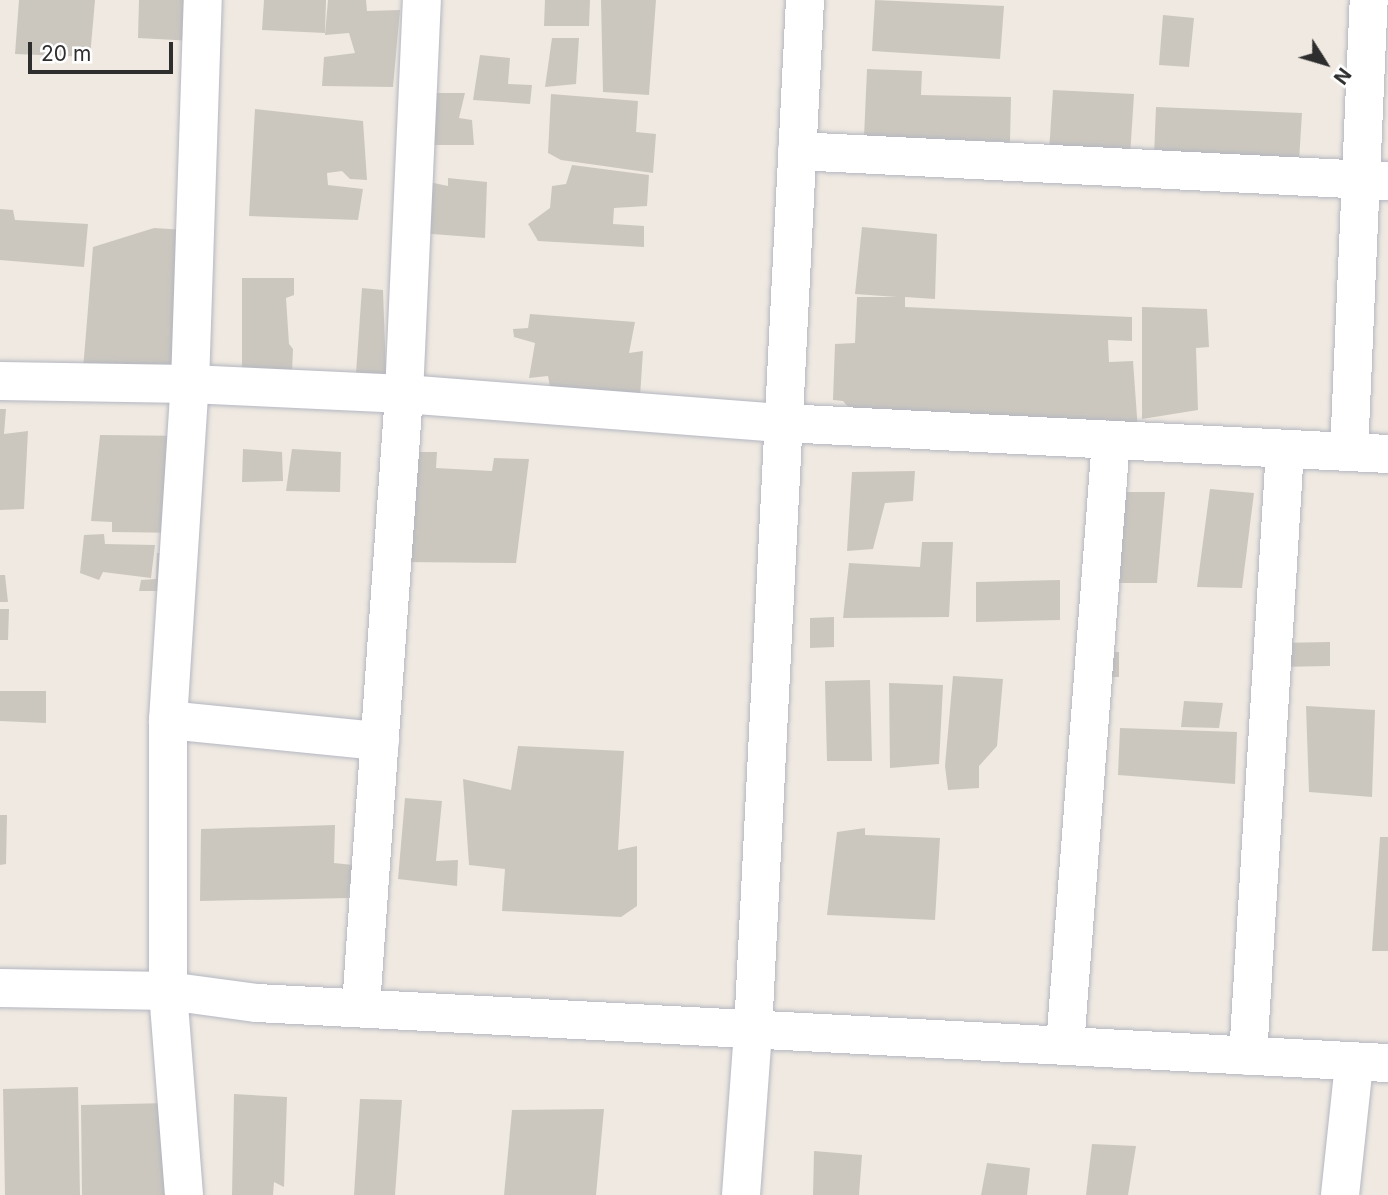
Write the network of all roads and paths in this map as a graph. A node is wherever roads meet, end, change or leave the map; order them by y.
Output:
1 (203, 0) edge
2 (422, 0) edge
3 (805, 0) edge
4 (1369, 0) edge
5 (797, 151) junction
6 (1374, 181) edge
7 (0, 381) edge
8 (190, 384) junction
9 (404, 394) junction
10 (784, 423) junction
11 (1111, 440) junction
12 (1285, 449) junction
13 (1349, 452) junction
14 (1388, 454) edge
15 (168, 720) junction
16 (380, 741) junction
17 (0, 988) edge
18 (168, 990) junction
19 (361, 1006) junction
20 (753, 1030) junction
21 (1065, 1046) junction
22 (1248, 1056) junction
23 (1371, 1063) edge
24 (184, 1195) edge
25 (741, 1195) edge
26 (1340, 1195) edge

1 - 8 street
2 - 9 street
3 - 5 street
4 - 6 street
5 - 6 street
5 - 10 street
6 - 13 street
7 - 8 street
8 - 9 street
8 - 15 street
9 - 10 street
9 - 16 street
10 - 11 street
10 - 20 street
11 - 12 street
11 - 21 street
12 - 13 street
12 - 22 street
13 - 14 street
15 - 16 street
15 - 18 street
16 - 19 street
17 - 18 street
18 - 19 street
18 - 24 street
19 - 20 street
20 - 21 street
20 - 25 street
21 - 22 street
22 - 23 street
23 - 26 street

